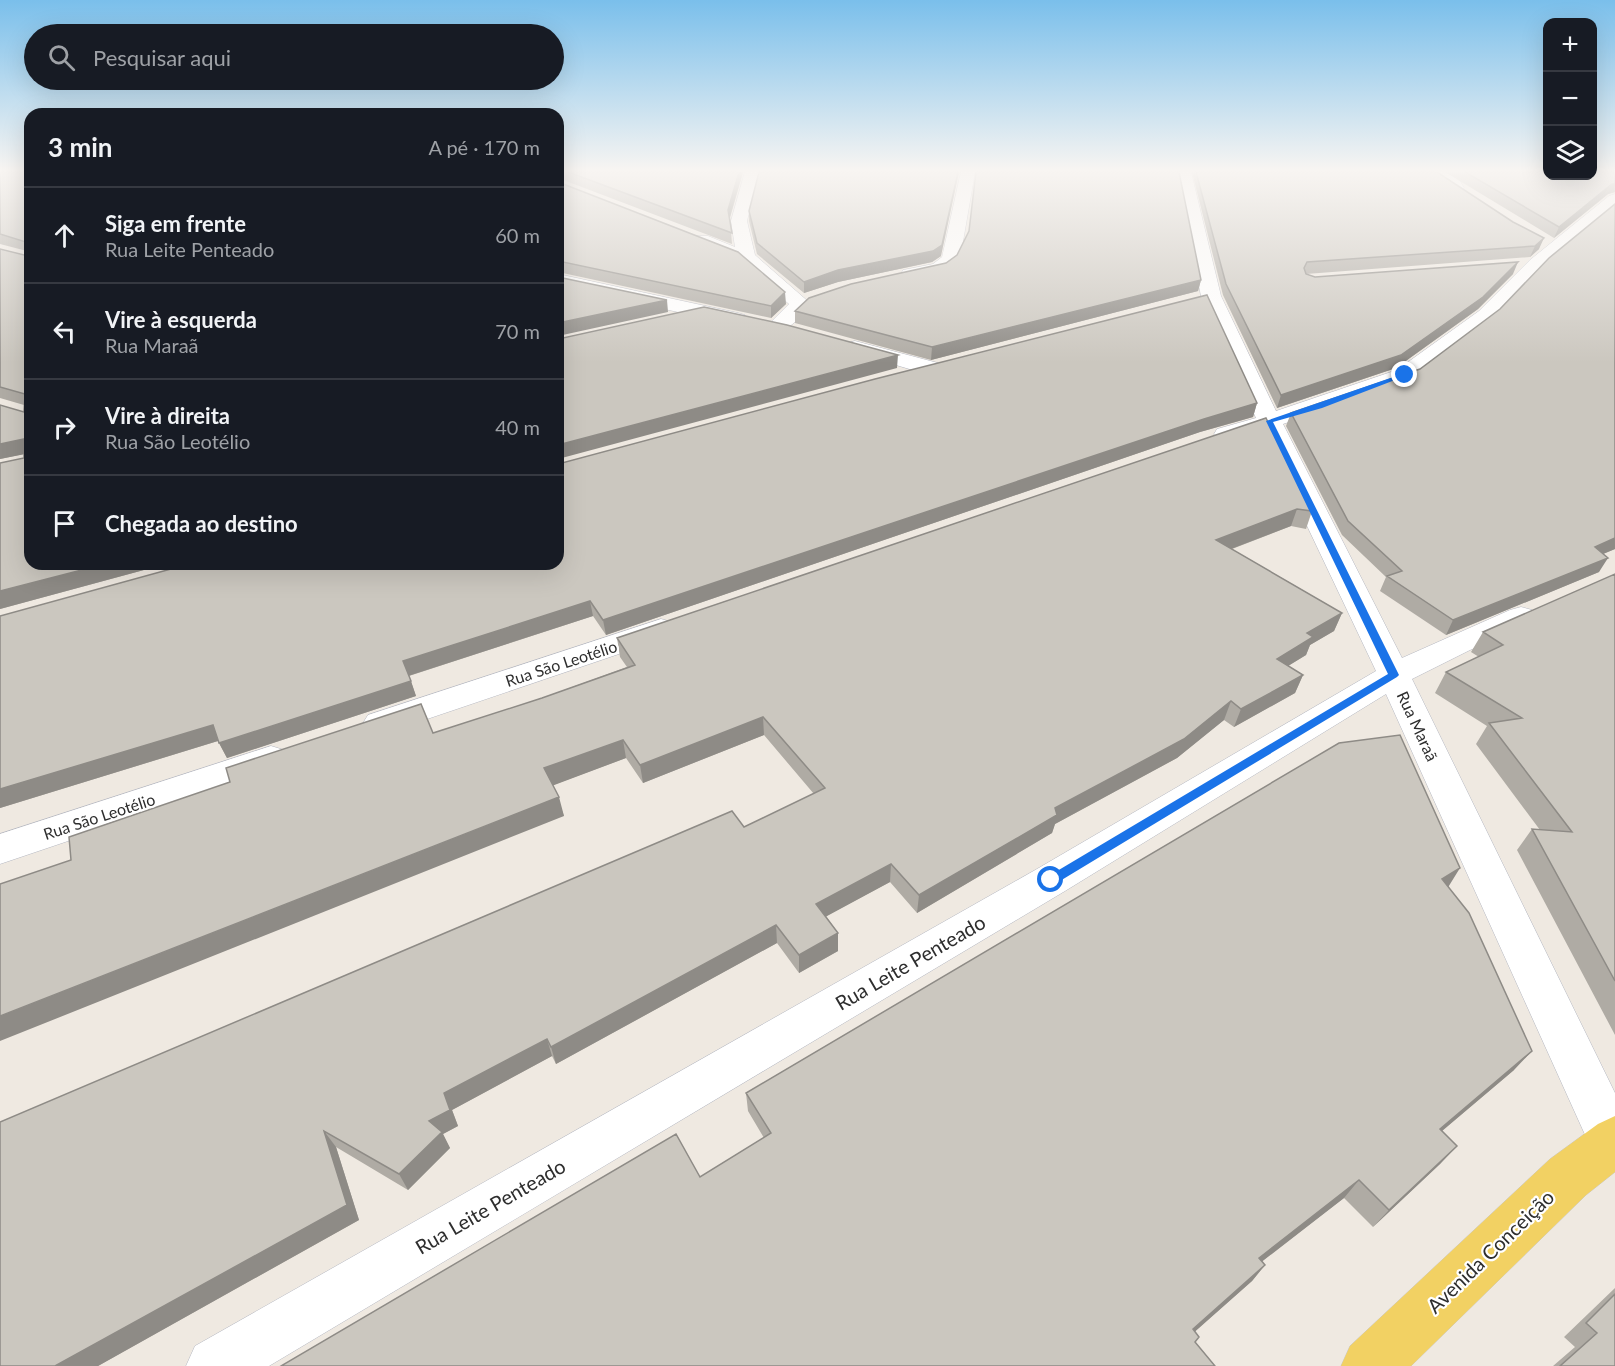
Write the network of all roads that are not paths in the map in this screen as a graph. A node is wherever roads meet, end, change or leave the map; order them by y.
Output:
1 (691, 236) edge
2 (742, 236) edge
3 (956, 236) edge
4 (1193, 236) edge
5 (1562, 236) edge
6 (746, 257) junction
7 (896, 277) edge
8 (564, 281) edge
9 (706, 312) junction
10 (660, 322) edge
11 (776, 327) junction
12 (801, 333) edge
13 (953, 362) edge
14 (851, 367) edge
15 (930, 368) junction
16 (888, 379) edge
17 (1269, 421) junction
18 (1199, 443) edge
19 (1558, 601) edge
20 (690, 619) edge
21 (1394, 675) junction
22 (351, 732) edge
23 (294, 751) edge
24 (0, 849) edge
25 (1614, 1142) edge
26 (214, 1366) edge
27 (1370, 1366) edge

1 - 6 street
2 - 6 street
3 - 7 street
4 - 17 street, Rua Maraã
5 - 17 street
6 - 11 street
8 - 9 street
9 - 10 street
9 - 11 street
11 - 12 street
13 - 15 street
14 - 15 street
15 - 16 street
17 - 18 street
17 - 21 street, Rua Maraã
19 - 21 street, Rua Leite Penteado
20 - 22 street, Rua São Leotélio
21 - 25 street, Rua Maraã
21 - 26 street, Rua Leite Penteado
23 - 24 street, Rua São Leotélio
25 - 27 main road, Avenida Conceição

